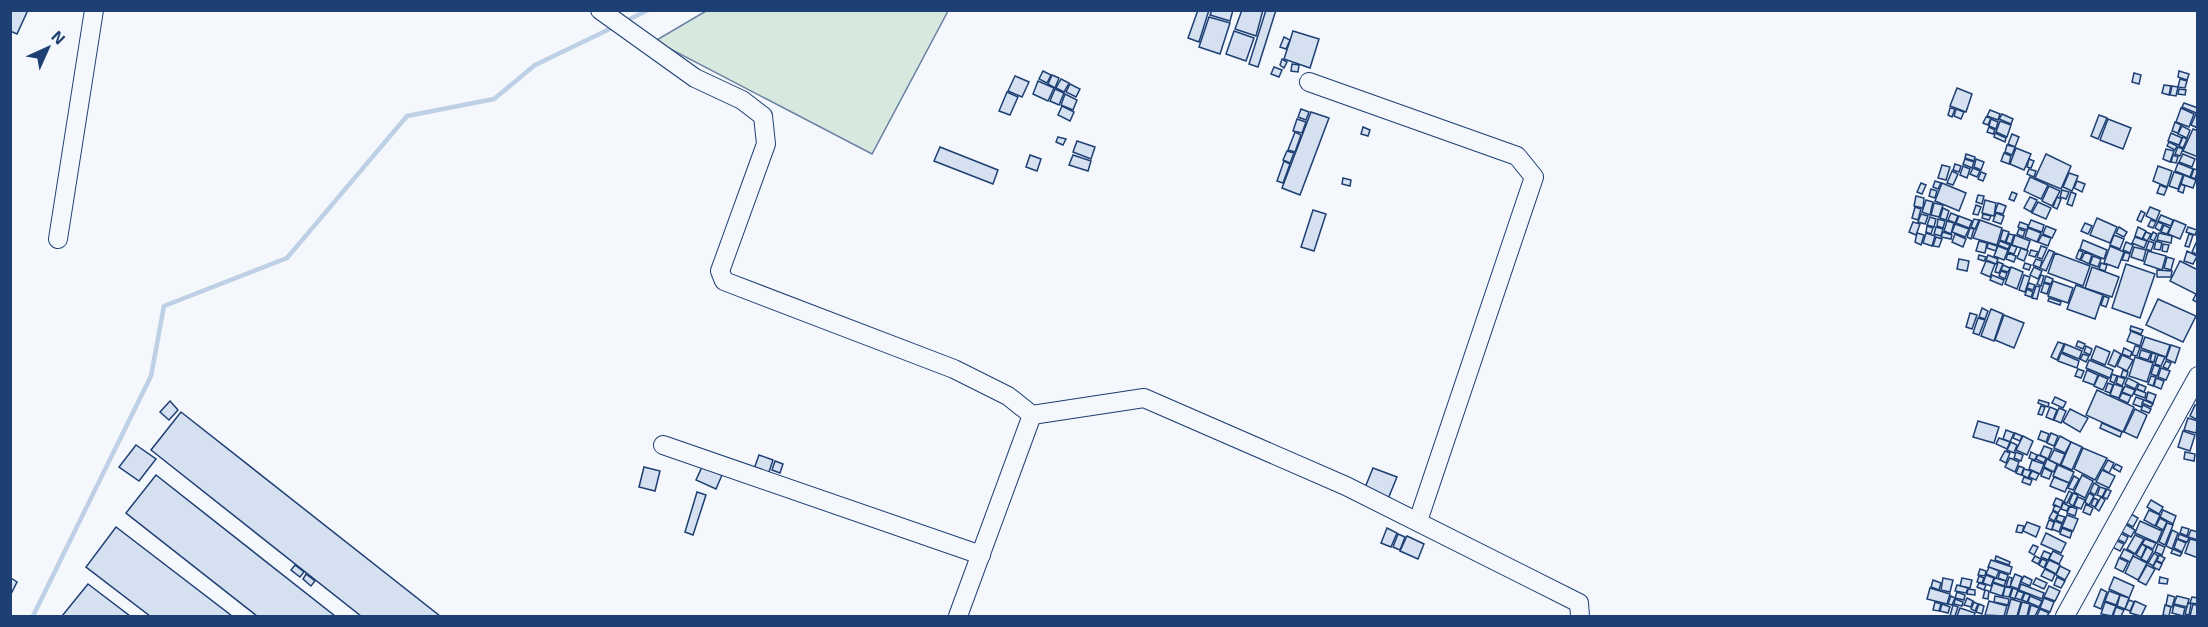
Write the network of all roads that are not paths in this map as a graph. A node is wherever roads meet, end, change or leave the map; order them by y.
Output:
1 (94, 10) edge
2 (604, 14) edge
3 (1309, 82) dead end
4 (58, 239) dead end
5 (2198, 376) edge
6 (1032, 415) junction
7 (663, 445) dead end
8 (1418, 520) junction
9 (981, 555) junction
10 (958, 616) edge
11 (1580, 616) edge
12 (2065, 616) edge

1 - 4 street
2 - 6 street
3 - 8 street
5 - 12 street
6 - 8 street
6 - 9 street
7 - 9 street
8 - 11 street
9 - 10 street

